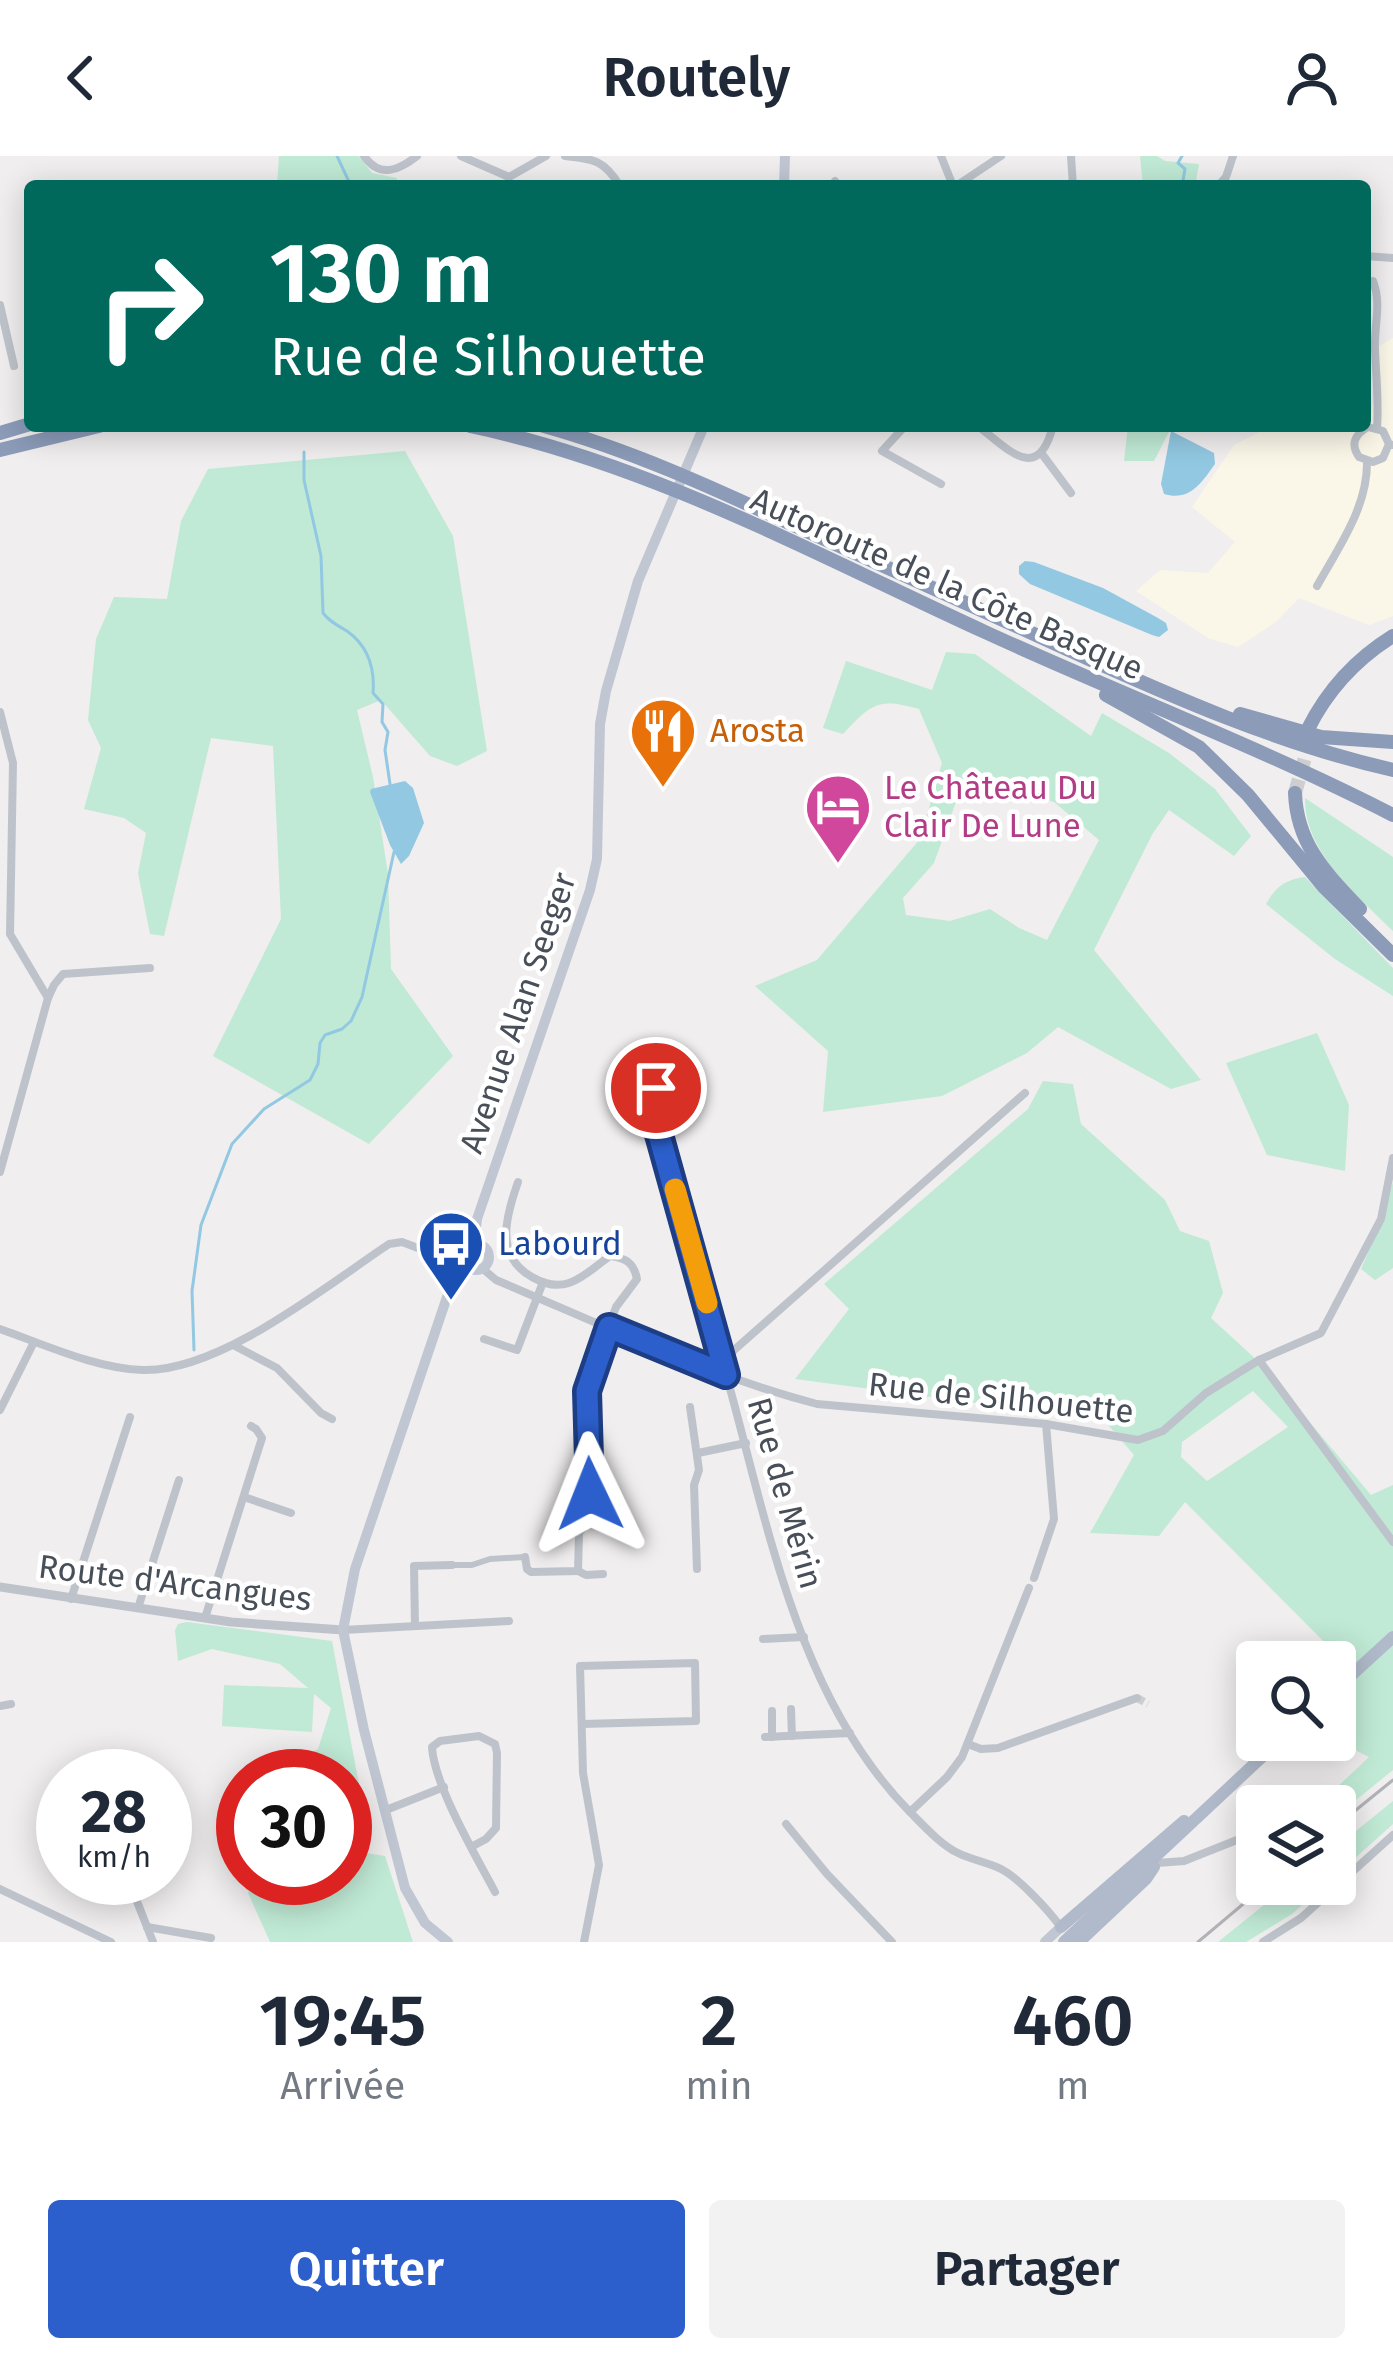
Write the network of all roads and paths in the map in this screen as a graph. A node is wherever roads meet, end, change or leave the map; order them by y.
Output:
1 (364, 156) edge
2 (417, 156) edge
3 (460, 156) edge
4 (546, 156) edge
5 (565, 156) edge
6 (1001, 156) edge
7 (505, 180) edge
8 (512, 180) edge
9 (616, 180) edge
10 (963, 180) edge
11 (1371, 286) edge
12 (0, 304) edge
13 (14, 366) dead end
14 (1371, 427) edge
15 (1377, 428) junction
16 (74, 432) edge
17 (496, 432) edge
18 (565, 432) edge
19 (701, 432) edge
20 (899, 432) edge
21 (986, 432) edge
22 (1052, 432) edge
23 (1359, 432) edge
24 (1391, 444) edge
25 (0, 450) edge
26 (1042, 454) junction
27 (1367, 461) junction
28 (940, 484) dead end
29 (1071, 493) dead end
30 (1317, 586) dead end
31 (1393, 641) edge
32 (1094, 682) junction
33 (1176, 698) junction
34 (0, 712) edge
35 (1311, 729) tunnel mouth
36 (1393, 742) edge
37 (1393, 770) edge
38 (1393, 815) edge
39 (1340, 902) junction
40 (1393, 943) edge
41 (1393, 955) edge
42 (150, 968) dead end
43 (48, 998) junction
44 (655, 1053) dead end
45 (1025, 1093) dead end
46 (1393, 1158) edge
47 (0, 1172) edge
48 (518, 1182) dead end
49 (474, 1244) junction
50 (464, 1263) junction
51 (483, 1269) junction
52 (543, 1282) junction
53 (539, 1298) junction
54 (609, 1327) junction
55 (0, 1329) edge
56 (484, 1339) dead end
57 (34, 1342) junction
58 (233, 1345) junction
59 (1259, 1360) junction
60 (726, 1375) junction
61 (690, 1407) dead end
62 (0, 1410) edge
63 (130, 1417) dead end
64 (332, 1419) dead end
65 (1046, 1424) junction
66 (251, 1426) dead end
67 (746, 1443) junction
68 (698, 1453) junction
69 (179, 1480) dead end
70 (244, 1497) junction
71 (599, 1510) junction
72 (618, 1511) dead end
73 (291, 1513) dead end
74 (1393, 1542) edge
75 (525, 1557) joint
76 (452, 1565) joint
77 (697, 1569) dead end
78 (578, 1570) junction
79 (603, 1574) dead end
80 (0, 1587) edge
81 (71, 1599) junction
82 (138, 1608) junction
83 (205, 1618) junction
84 (509, 1621) dead end
85 (416, 1626) junction
86 (343, 1630) junction
87 (804, 1637) junction
88 (1393, 1637) edge
89 (763, 1639) dead end
90 (1356, 1671) edge
91 (1137, 1698) dead end
92 (11, 1704) dead end
93 (0, 1706) edge
94 (791, 1708) dead end
95 (772, 1711) dead end
96 (582, 1724) junction
97 (850, 1733) junction
98 (791, 1736) junction
99 (968, 1744) junction
100 (1258, 1761) edge
101 (1250, 1768) junction
102 (443, 1787) junction
103 (384, 1811) junction
104 (910, 1812) junction
105 (786, 1824) dead end
106 (1393, 1834) edge
107 (1177, 1838) junction
108 (1236, 1840) edge
109 (471, 1847) junction
110 (1157, 1863) junction
111 (0, 1889) edge
112 (495, 1892) dead end
113 (139, 1905) edge
114 (147, 1927) junction
115 (1063, 1935) edge
116 (211, 1938) dead end
117 (111, 1942) edge
118 (153, 1942) edge
119 (448, 1942) edge
120 (584, 1942) edge
121 (892, 1942) edge
122 (1046, 1942) edge
123 (1079, 1942) edge
124 (1263, 1942) edge

1 - 2 street
3 - 7 street
4 - 8 street
5 - 9 street
6 - 10 street
11 - 15 street
12 - 13 street
14 - 15 street
15 - 24 street
16 - 25 highway
17 - 32 highway, Autoroute de la Côte Basque
18 - 33 highway, Autoroute de la Côte Basque
19 - 49 main road, Avenue Alan Seeger
20 - 28 street
21 - 26 street
22 - 26 street
23 - 27 street
24 - 27 street
26 - 29 street
27 - 30 street
31 - 35 highway
32 - 38 highway, Autoroute de la Côte Basque
32 - 39 highway
33 - 36 highway
33 - 37 highway, Autoroute de la Côte Basque
34 - 43 street
39 - 40 highway
39 - 41 highway
42 - 43 street
43 - 47 street
44 - 60 street
45 - 60 street, Rue de Mérin
46 - 59 street, Rue de Silhouette
48 - 52 street
49 - 50 main road
49 - 51 main road
50 - 51 main road
50 - 58 street
50 - 86 main road
51 - 53 street, Rue de Silhouette
52 - 53 street
52 - 54 street
53 - 54 street, Rue de Silhouette
53 - 56 street
54 - 60 street, Rue de Silhouette
54 - 71 street
55 - 57 street
57 - 58 street
57 - 62 street
58 - 64 street
59 - 65 street, Rue de Silhouette
59 - 74 street
60 - 65 street, Rue de Silhouette
60 - 67 street, Rue de Mérin
61 - 68 street
63 - 81 street
65 - 99 street
66 - 70 street
67 - 68 street
67 - 87 street, Rue de Mérin
68 - 77 street
69 - 82 street
70 - 73 street
70 - 83 street
71 - 72 street
71 - 78 street
75 - 76 street
75 - 78 street
76 - 85 street
78 - 79 street
80 - 81 street, Route d'Arcangues
81 - 82 street, Route d'Arcangues
82 - 83 street, Route d'Arcangues
83 - 86 street, Route d'Arcangues
84 - 85 street
85 - 86 street
86 - 103 main road
87 - 89 street
87 - 97 street, Rue de Mérin
88 - 90 main road
91 - 99 street
92 - 93 street
94 - 98 street
95 - 98 street
96 - 96 street
96 - 120 street
97 - 98 street
97 - 104 street, Rue de Mérin
99 - 104 street
100 - 101 main road
101 - 107 main road
101 - 115 main road
102 - 103 street
102 - 109 street
102 - 109 street
103 - 119 main road
104 - 115 street, Rue de Mérin
105 - 121 street
106 - 124 street
107 - 110 main road
107 - 115 main road
108 - 110 street
109 - 112 street
110 - 123 main road
111 - 117 street
113 - 114 street
114 - 116 street
114 - 118 street
115 - 122 main road

